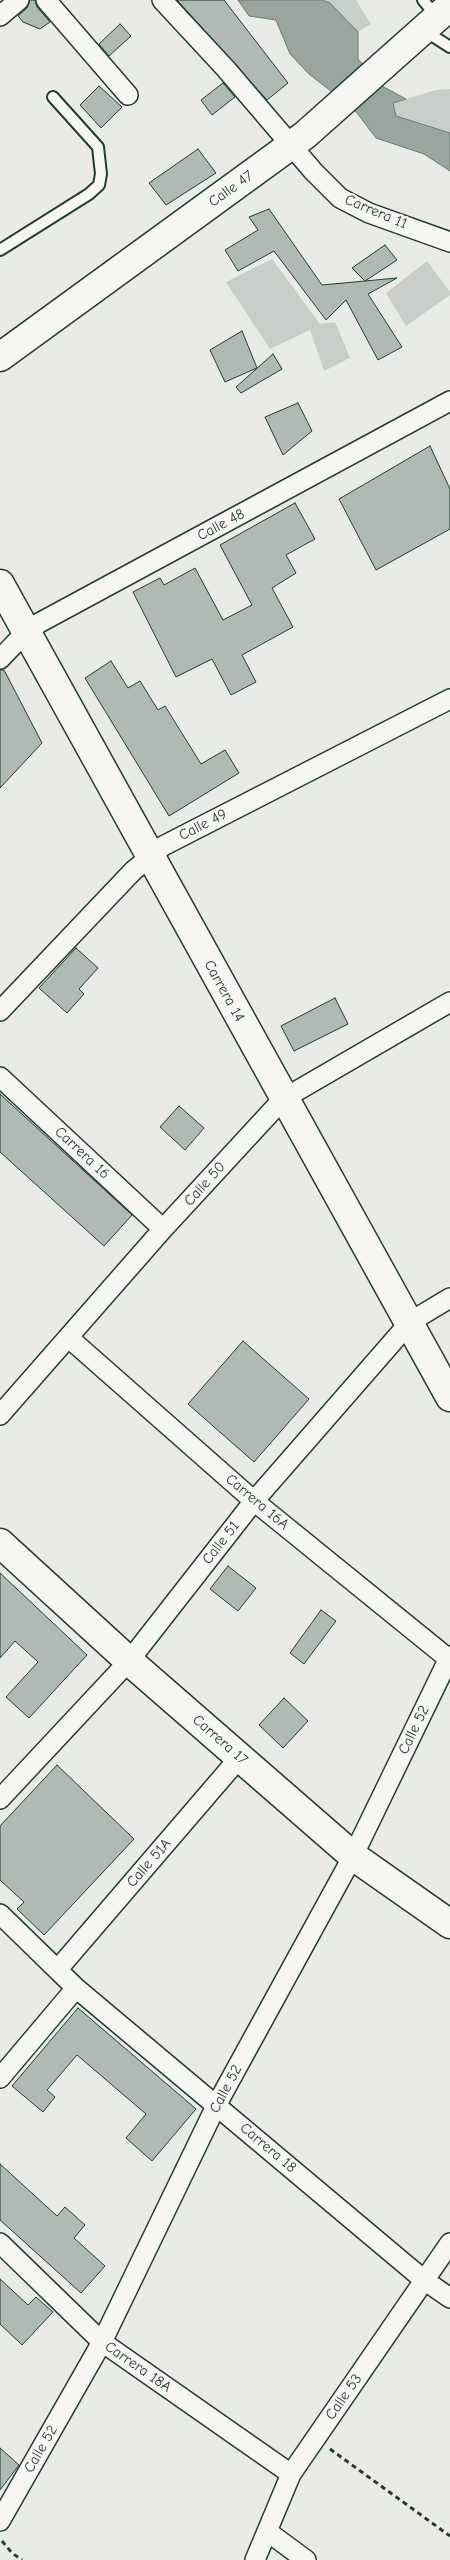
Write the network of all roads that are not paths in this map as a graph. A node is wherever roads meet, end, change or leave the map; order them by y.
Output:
1 (18, 0) edge
2 (46, 0) edge
3 (162, 0) edge
4 (434, 13) edge
5 (0, 16) edge
6 (450, 47) edge
7 (128, 95) dead end
8 (53, 97) dead end
9 (298, 140) junction
10 (450, 242) edge
11 (0, 250) edge
12 (0, 357) edge
13 (450, 401) edge
14 (0, 584) edge
15 (27, 631) junction
16 (0, 660) edge
17 (450, 699) edge
18 (150, 856) junction
19 (450, 1002) edge
20 (0, 1011) edge
21 (0, 1077) edge
22 (283, 1099) junction
23 (163, 1230) junction
24 (450, 1298) edge
25 (410, 1322) junction
26 (69, 1338) junction
27 (450, 1396) edge
28 (0, 1415) edge
29 (254, 1501) junction
30 (0, 1543) edge
31 (449, 1658) edge
32 (129, 1661) junction
33 (240, 1757) junction
34 (0, 1799) edge
35 (353, 1856) junction
36 (0, 1914) edge
37 (450, 1924) edge
38 (58, 1969) junction
39 (76, 1988) junction
40 (0, 2078) edge
41 (217, 2104) junction
42 (450, 2242) edge
43 (0, 2243) edge
44 (424, 2280) junction
45 (450, 2298) edge
46 (102, 2342) junction
47 (291, 2474) junction
48 (0, 2521) edge
49 (268, 2532) junction
50 (255, 2560) edge
51 (306, 2560) edge

1 - 5 street
2 - 7 street
3 - 9 street, Carrera 11
4 - 6 lane
4 - 9 main road, Calle 47
8 - 11 lane
9 - 10 street, Carrera 11
9 - 12 main road, Calle 47
13 - 15 street, Calle 48
14 - 15 main road, Carrera 14
15 - 16 street, Calle 48
15 - 18 main road, Carrera 14
17 - 18 street, Calle 49
18 - 20 street, Calle 49
18 - 22 main road, Carrera 14
19 - 22 street, Calle 50
21 - 23 street, Carrera 16
22 - 23 street, Calle 50
22 - 25 main road, Carrera 14
23 - 26 street, Calle 50
24 - 25 street, Calle 51
25 - 27 main road, Carrera 14
25 - 29 street, Calle 51
26 - 28 street, Calle 50
26 - 29 street, Carrera 16A
29 - 31 street, Carrera 16A
29 - 32 street, Calle 51
30 - 32 main road, Carrera 17
31 - 35 street, Calle 52
32 - 33 main road, Carrera 17
32 - 34 street, Calle 51
33 - 35 main road, Carrera 17
33 - 38 street, Calle 51A
35 - 37 main road, Carrera 17
35 - 41 street, Calle 52
36 - 38 street, Carrera 18
38 - 39 street, Carrera 18
39 - 40 street
39 - 41 street, Carrera 18
41 - 44 street, Carrera 18
41 - 46 street, Calle 52
42 - 44 street, Calle 53
43 - 46 street, Carrera 18A
44 - 45 street, Carrera 18
44 - 47 street, Calle 53
46 - 47 street, Carrera 18A
46 - 48 street, Calle 52
47 - 49 street, Calle 53
49 - 50 street, Calle 53
49 - 51 street

